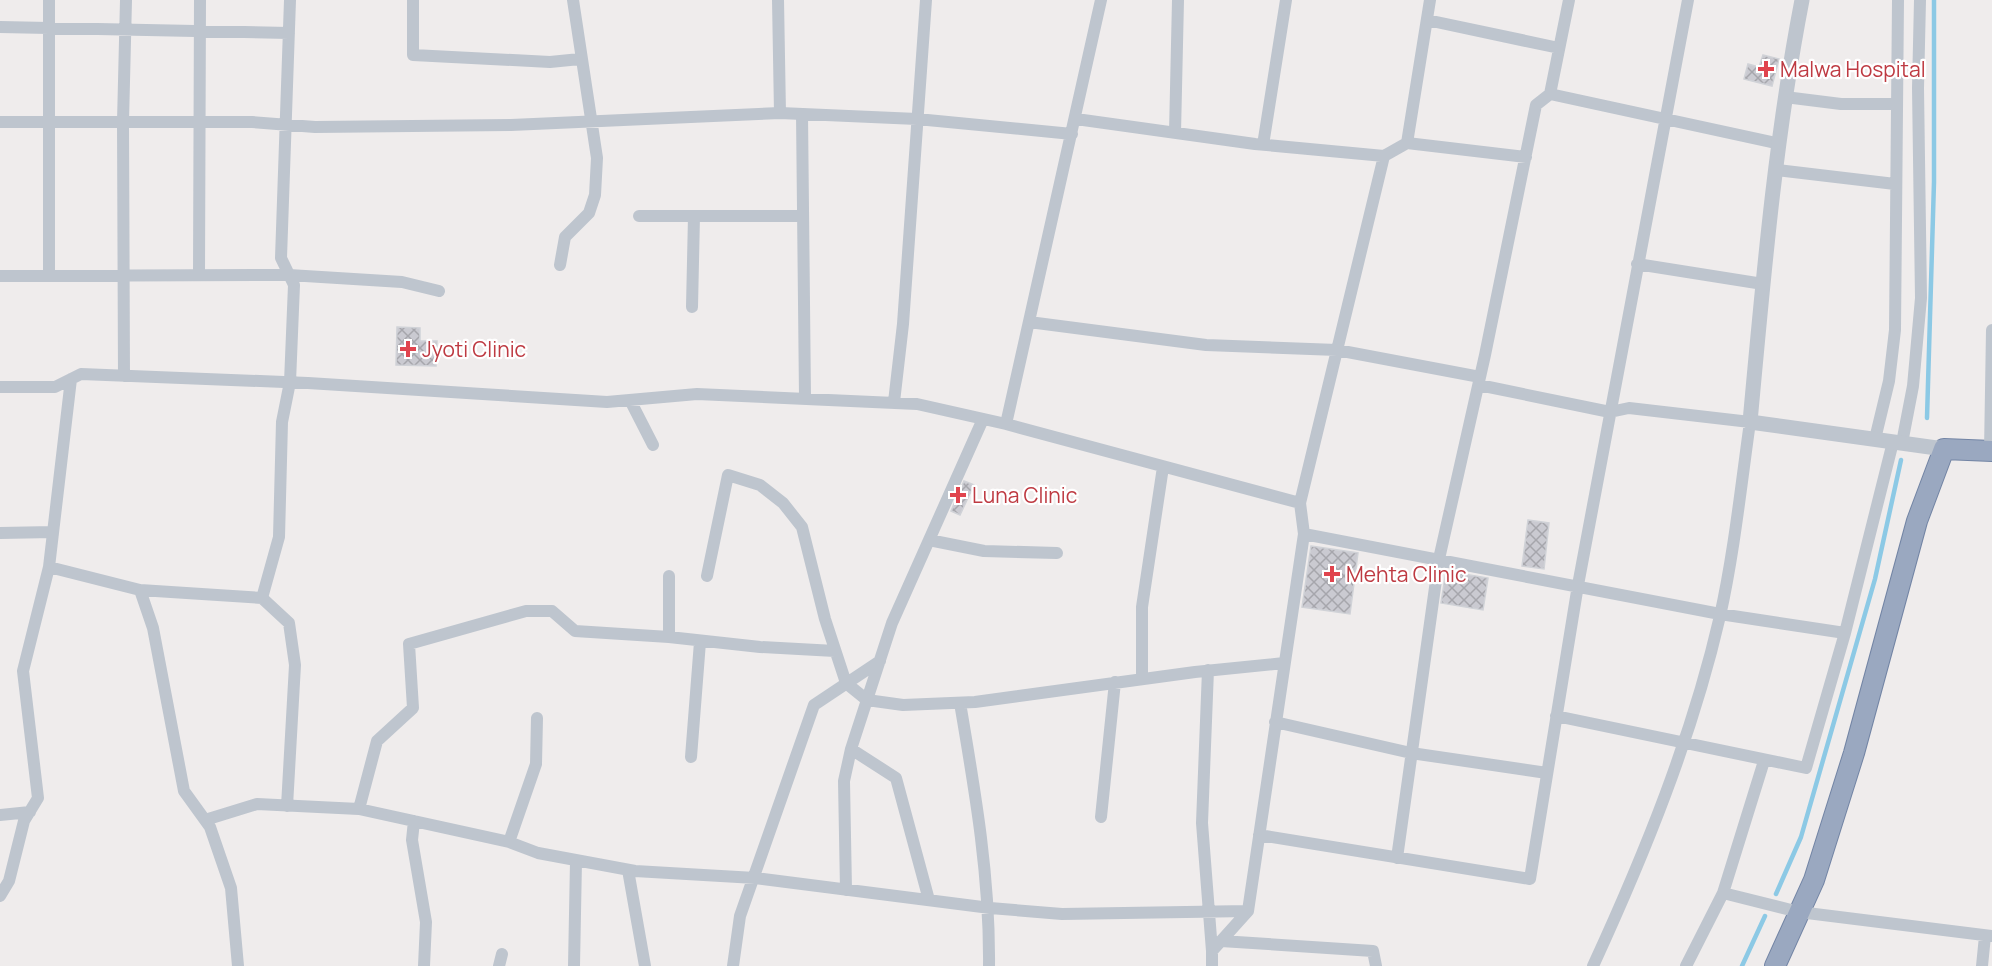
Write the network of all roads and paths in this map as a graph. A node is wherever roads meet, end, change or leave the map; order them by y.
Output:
1 (49, 0) edge
2 (126, 0) edge
3 (200, 0) edge
4 (290, 0) edge
5 (412, 0) edge
6 (573, 0) edge
7 (778, 0) edge
8 (926, 0) edge
9 (1101, 0) edge
10 (1178, 0) edge
11 (1286, 0) edge
12 (1430, 0) edge
13 (1569, 0) edge
14 (1688, 0) edge
15 (1802, 0) edge
16 (1898, 0) edge
17 (1920, 0) edge
18 (1427, 20) junction
19 (0, 27) edge
20 (49, 29) junction
21 (125, 30) junction
22 (200, 30) junction
23 (289, 33) junction
24 (1559, 48) junction
25 (580, 59) junction
26 (1550, 94) junction
27 (1785, 97) junction
28 (1897, 104) junction
29 (780, 113) junction
30 (802, 114) junction
31 (917, 119) junction
32 (1664, 119) junction
33 (1076, 120) junction
34 (590, 121) junction
35 (0, 122) edge
36 (49, 122) junction
37 (123, 122) junction
38 (200, 122) junction
39 (287, 125) junction
40 (1175, 133) junction
41 (1072, 134) junction
42 (1407, 143) junction
43 (1780, 144) junction
44 (1263, 145) junction
45 (1384, 156) junction
46 (1526, 158) junction
47 (1777, 170) junction
48 (1895, 184) junction
49 (639, 216) dead end
50 (694, 216) junction
51 (804, 216) junction
52 (1637, 264) junction
53 (560, 265) dead end
54 (199, 274) junction
55 (49, 275) junction
56 (122, 275) junction
57 (289, 275) junction
58 (0, 276) edge
59 (1763, 284) junction
60 (439, 291) dead end
61 (692, 307) dead end
62 (1029, 322) junction
63 (1992, 330) edge
64 (1337, 350) junction
65 (124, 376) junction
66 (70, 379) junction
67 (1479, 381) junction
68 (290, 382) junction
69 (0, 387) edge
70 (805, 397) junction
71 (630, 400) junction
72 (894, 402) junction
73 (1610, 412) junction
74 (983, 419) junction
75 (1750, 422) junction
76 (1006, 424) junction
77 (1875, 439) junction
78 (1897, 442) junction
79 (653, 445) dead end
80 (1944, 448) junction
81 (1991, 451) edge
82 (1163, 467) junction
83 (1300, 503) junction
84 (52, 532) junction
85 (0, 533) edge
86 (1304, 534) junction
87 (929, 540) junction
88 (1057, 553) dead end
89 (1439, 559) junction
90 (49, 567) junction
91 (669, 576) dead end
92 (707, 576) dead end
93 (1578, 585) junction
94 (140, 590) junction
95 (262, 598) junction
96 (1720, 614) junction
97 (1845, 633) junction
98 (669, 637) junction
99 (700, 642) junction
100 (835, 651) junction
101 (880, 661) junction
102 (1284, 663) junction
103 (1208, 670) junction
104 (1142, 678) junction
105 (1115, 682) junction
106 (846, 684) junction
107 (867, 700) junction
108 (960, 703) junction
109 (1556, 716) junction
110 (537, 718) dead end
111 (1275, 722) junction
112 (1683, 743) junction
113 (851, 749) junction
114 (1411, 753) junction
115 (691, 758) dead end
116 (1764, 761) junction
117 (1547, 773) junction
118 (287, 806) junction
119 (359, 809) junction
120 (30, 812) junction
121 (0, 815) edge
122 (1101, 817) dead end
123 (205, 820) junction
124 (414, 821) junction
125 (1259, 836) junction
126 (509, 842) junction
127 (1397, 858) junction
128 (576, 861) junction
129 (628, 870) junction
130 (755, 878) junction
131 (846, 890) junction
132 (1723, 893) junction
133 (0, 896) edge
134 (929, 900) junction
135 (990, 908) junction
136 (1248, 911) junction
137 (1208, 912) junction
138 (1799, 912) junction
139 (1989, 936) edge
140 (1216, 946) junction
141 (238, 966) edge
142 (424, 966) edge
143 (574, 966) edge
144 (645, 966) edge
145 (733, 966) edge
146 (989, 966) edge
147 (1212, 966) edge
148 (1376, 966) edge
149 (1593, 966) edge
150 (1686, 966) edge
151 (1775, 966) edge
152 (1982, 966) edge

1 - 20 street
2 - 21 street
3 - 22 street
4 - 23 street
5 - 25 street
6 - 25 street
7 - 29 street
8 - 31 street
9 - 33 street
10 - 40 street
11 - 44 street
12 - 18 street
13 - 24 street
14 - 32 street
15 - 27 street
16 - 28 street
17 - 78 street
18 - 24 street
18 - 42 street
19 - 20 street
20 - 21 street
20 - 36 street
21 - 22 street
21 - 37 street
22 - 23 street
22 - 38 street
23 - 39 street
24 - 26 street
25 - 34 street
26 - 32 street
26 - 46 street
27 - 28 street
27 - 43 street
28 - 48 street
29 - 30 street
29 - 34 street
30 - 31 street
30 - 51 street
31 - 41 street
31 - 72 street
32 - 43 street
32 - 52 street
33 - 40 street
33 - 41 street
34 - 39 street
34 - 53 street
35 - 36 street
36 - 37 street
36 - 55 street
37 - 38 street
37 - 56 street
38 - 39 street
38 - 54 street
39 - 57 street
40 - 44 street
41 - 62 street
42 - 45 street
42 - 46 street
43 - 47 street
44 - 45 street
45 - 64 street
46 - 67 street
47 - 48 street
47 - 59 street
48 - 77 street
49 - 50 street
50 - 51 street
50 - 61 street
51 - 70 street
52 - 59 street
52 - 73 street
54 - 56 street
54 - 57 street
55 - 56 street
55 - 58 street
56 - 65 street
57 - 60 street
57 - 68 street
59 - 75 street
62 - 64 street
62 - 76 street
63 - 81 street
64 - 67 street
64 - 83 street
65 - 66 street
65 - 68 street
66 - 69 street
66 - 84 street
67 - 73 street
67 - 89 street
68 - 71 street
68 - 95 street
70 - 71 street
70 - 72 street
71 - 79 street
72 - 74 street
73 - 75 street
73 - 93 street
74 - 76 street
74 - 87 street
75 - 77 street
75 - 96 street
76 - 82 street
77 - 78 street
78 - 80 street
78 - 97 street
80 - 81 highway
80 - 138 highway
82 - 83 street
82 - 104 street
83 - 86 street
84 - 85 street
84 - 90 street
86 - 89 street
86 - 102 street
87 - 88 street
87 - 101 street
89 - 93 street
89 - 114 street
90 - 94 street
90 - 120 street
91 - 98 street
92 - 100 street
93 - 96 street
93 - 109 street
94 - 95 street
94 - 123 street
95 - 118 street
96 - 97 street
96 - 112 street
97 - 116 street
98 - 99 street
98 - 119 street
99 - 100 street
99 - 115 street
100 - 106 street
101 - 106 street
101 - 107 street
102 - 103 street
102 - 111 street
103 - 104 street
103 - 137 street
104 - 105 street
105 - 108 street
105 - 122 street
106 - 107 street
106 - 130 street
107 - 108 street
107 - 113 street
108 - 135 street
109 - 112 street
109 - 117 street
110 - 126 street
111 - 114 street
111 - 125 street
112 - 116 street
112 - 149 street
113 - 131 street
113 - 134 street
114 - 117 street
114 - 127 street
116 - 132 street
117 - 127 street
118 - 119 street
118 - 123 street
119 - 124 street
120 - 121 street
120 - 133 street
123 - 141 street
124 - 126 street
124 - 142 street
125 - 127 street
125 - 136 street
126 - 128 street
128 - 129 street
128 - 143 street
129 - 130 street
129 - 144 street
130 - 131 street
130 - 145 street
131 - 134 street
132 - 138 street
132 - 150 street
134 - 135 street
135 - 137 street
135 - 146 street
136 - 137 street
136 - 140 street
137 - 140 street
138 - 139 street
138 - 151 highway
139 - 152 street
140 - 147 street
140 - 148 street

